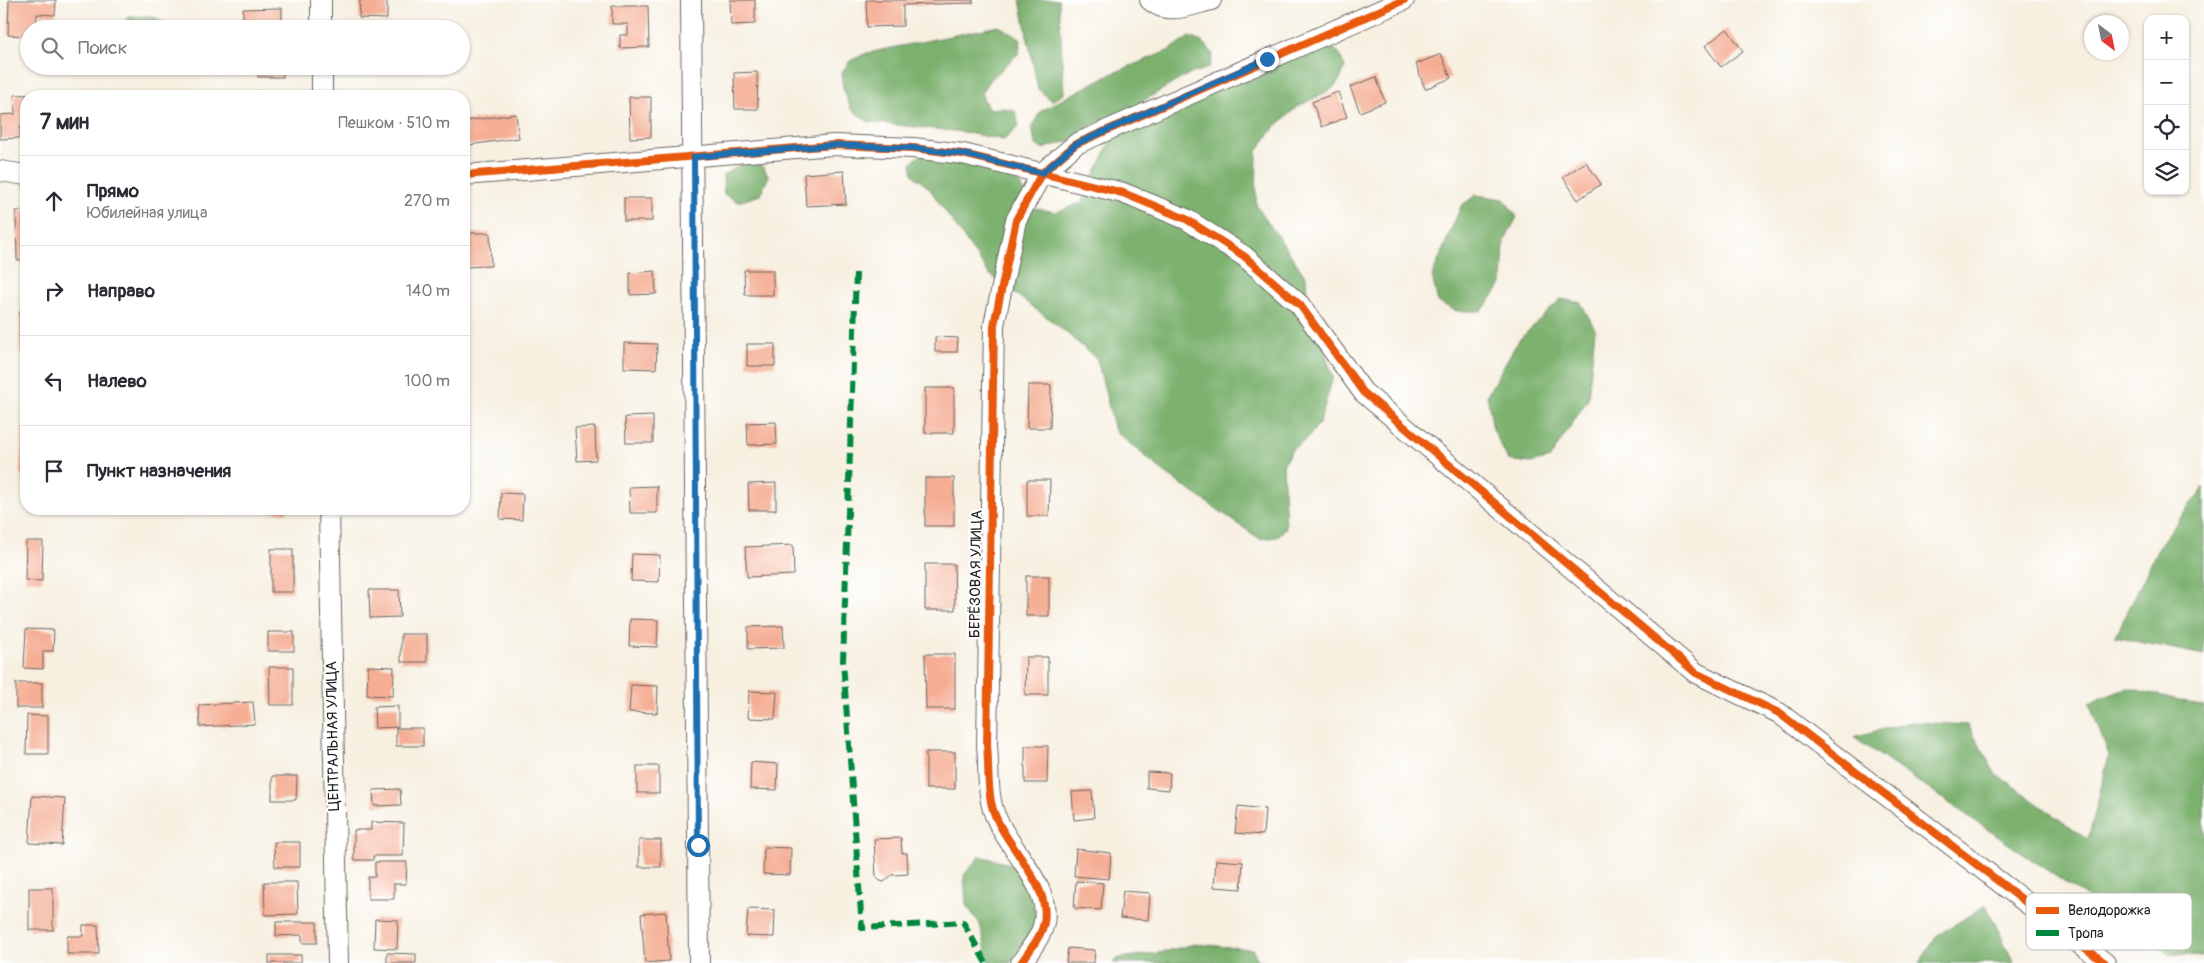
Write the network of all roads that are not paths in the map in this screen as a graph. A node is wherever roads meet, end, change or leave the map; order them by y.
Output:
1 (321, 0) edge
2 (691, 0) edge
3 (1211, 0) edge
4 (1404, 0) edge
5 (1153, 3) edge
6 (321, 20) edge
7 (322, 75) edge
8 (322, 90) edge
9 (694, 157) junction
10 (0, 171) edge
11 (1042, 173) junction
12 (20, 174) edge
13 (470, 175) edge
14 (329, 515) edge
15 (2026, 902) edge
16 (2088, 950) edge
17 (338, 963) edge
18 (699, 963) edge
19 (1021, 963) edge
20 (2105, 963) edge

1 - 6 street
2 - 9 street
3 - 5 street
4 - 11 street
7 - 8 street
9 - 11 street
9 - 13 street
9 - 18 street
10 - 12 street
11 - 15 street
11 - 19 street, БЕРЁЗОВАЯ УЛИЦА
14 - 17 street, ЦЕНТРАЛЬНАЯ УЛИЦА
16 - 20 street

